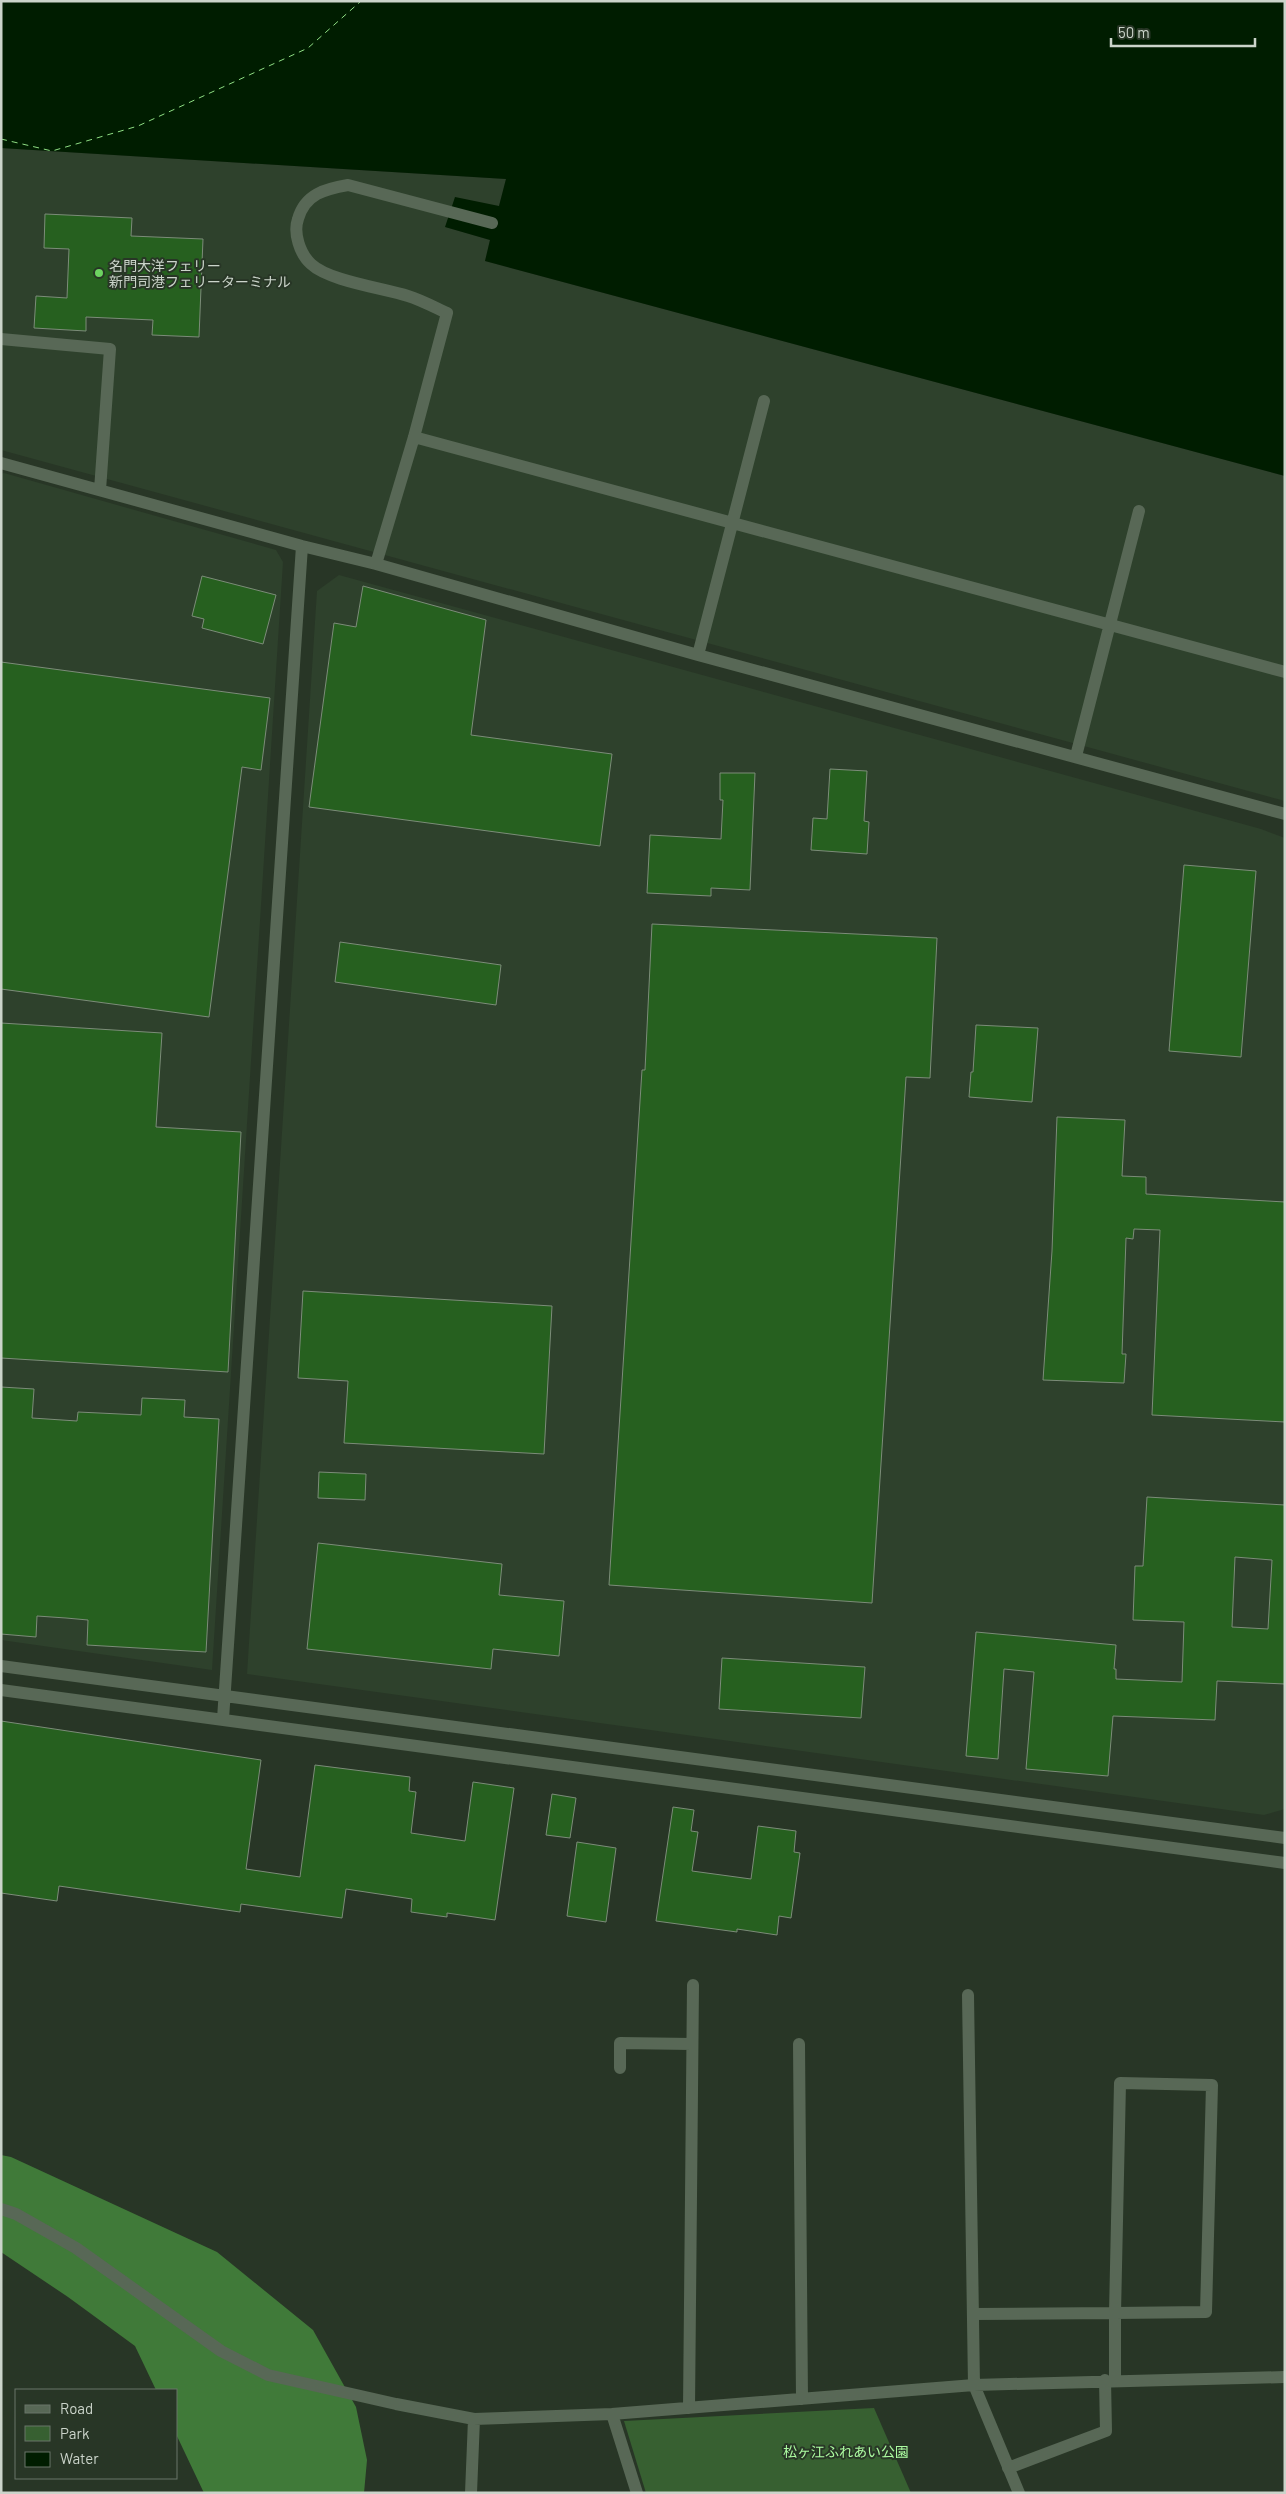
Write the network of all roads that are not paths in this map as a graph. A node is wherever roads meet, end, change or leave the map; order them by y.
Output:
1 (492, 223) dead end
2 (1, 339) edge
3 (764, 401) dead end
4 (414, 436) junction
5 (1, 463) edge
6 (100, 490) junction
7 (1139, 512) dead end
8 (732, 522) junction
9 (302, 546) junction
10 (376, 564) junction
11 (1110, 625) junction
12 (698, 655) junction
13 (1285, 672) edge
14 (1076, 756) junction
15 (1285, 814) edge
16 (1, 1666) edge
17 (1, 1690) edge
18 (226, 1696) junction
19 (224, 1720) junction
20 (1285, 1838) edge
21 (1285, 1863) edge
22 (693, 1985) dead end
23 (968, 1994) dead end
24 (692, 2044) junction
25 (798, 2044) dead end
26 (620, 2068) dead end
27 (1, 2209) edge
28 (1115, 2313) junction
29 (973, 2314) junction
30 (1285, 2377) edge
31 (1110, 2380) junction
32 (974, 2386) junction
33 (802, 2399) junction
34 (689, 2408) junction
35 (612, 2414) junction
36 (474, 2419) junction
37 (1008, 2468) junction
38 (471, 2493) edge
39 (637, 2493) edge
40 (1019, 2493) edge

1 - 4 street
2 - 6 street
3 - 8 street
4 - 8 street
4 - 10 street
5 - 6 street
6 - 9 street
7 - 11 street
8 - 11 street
8 - 12 street
9 - 10 street
9 - 18 street
10 - 12 street
11 - 13 street
11 - 14 street
12 - 14 street
14 - 15 street
16 - 18 street
17 - 19 street
18 - 19 street
18 - 20 street
19 - 21 street
22 - 24 street
23 - 29 street
24 - 26 street
24 - 34 street
25 - 33 street
27 - 36 street
28 - 28 street
28 - 29 street
28 - 31 street
29 - 32 street
30 - 31 street
31 - 32 street
31 - 37 street
32 - 33 street
32 - 37 street
33 - 34 street
34 - 35 street
35 - 36 street
35 - 39 street
36 - 38 street
37 - 40 street

